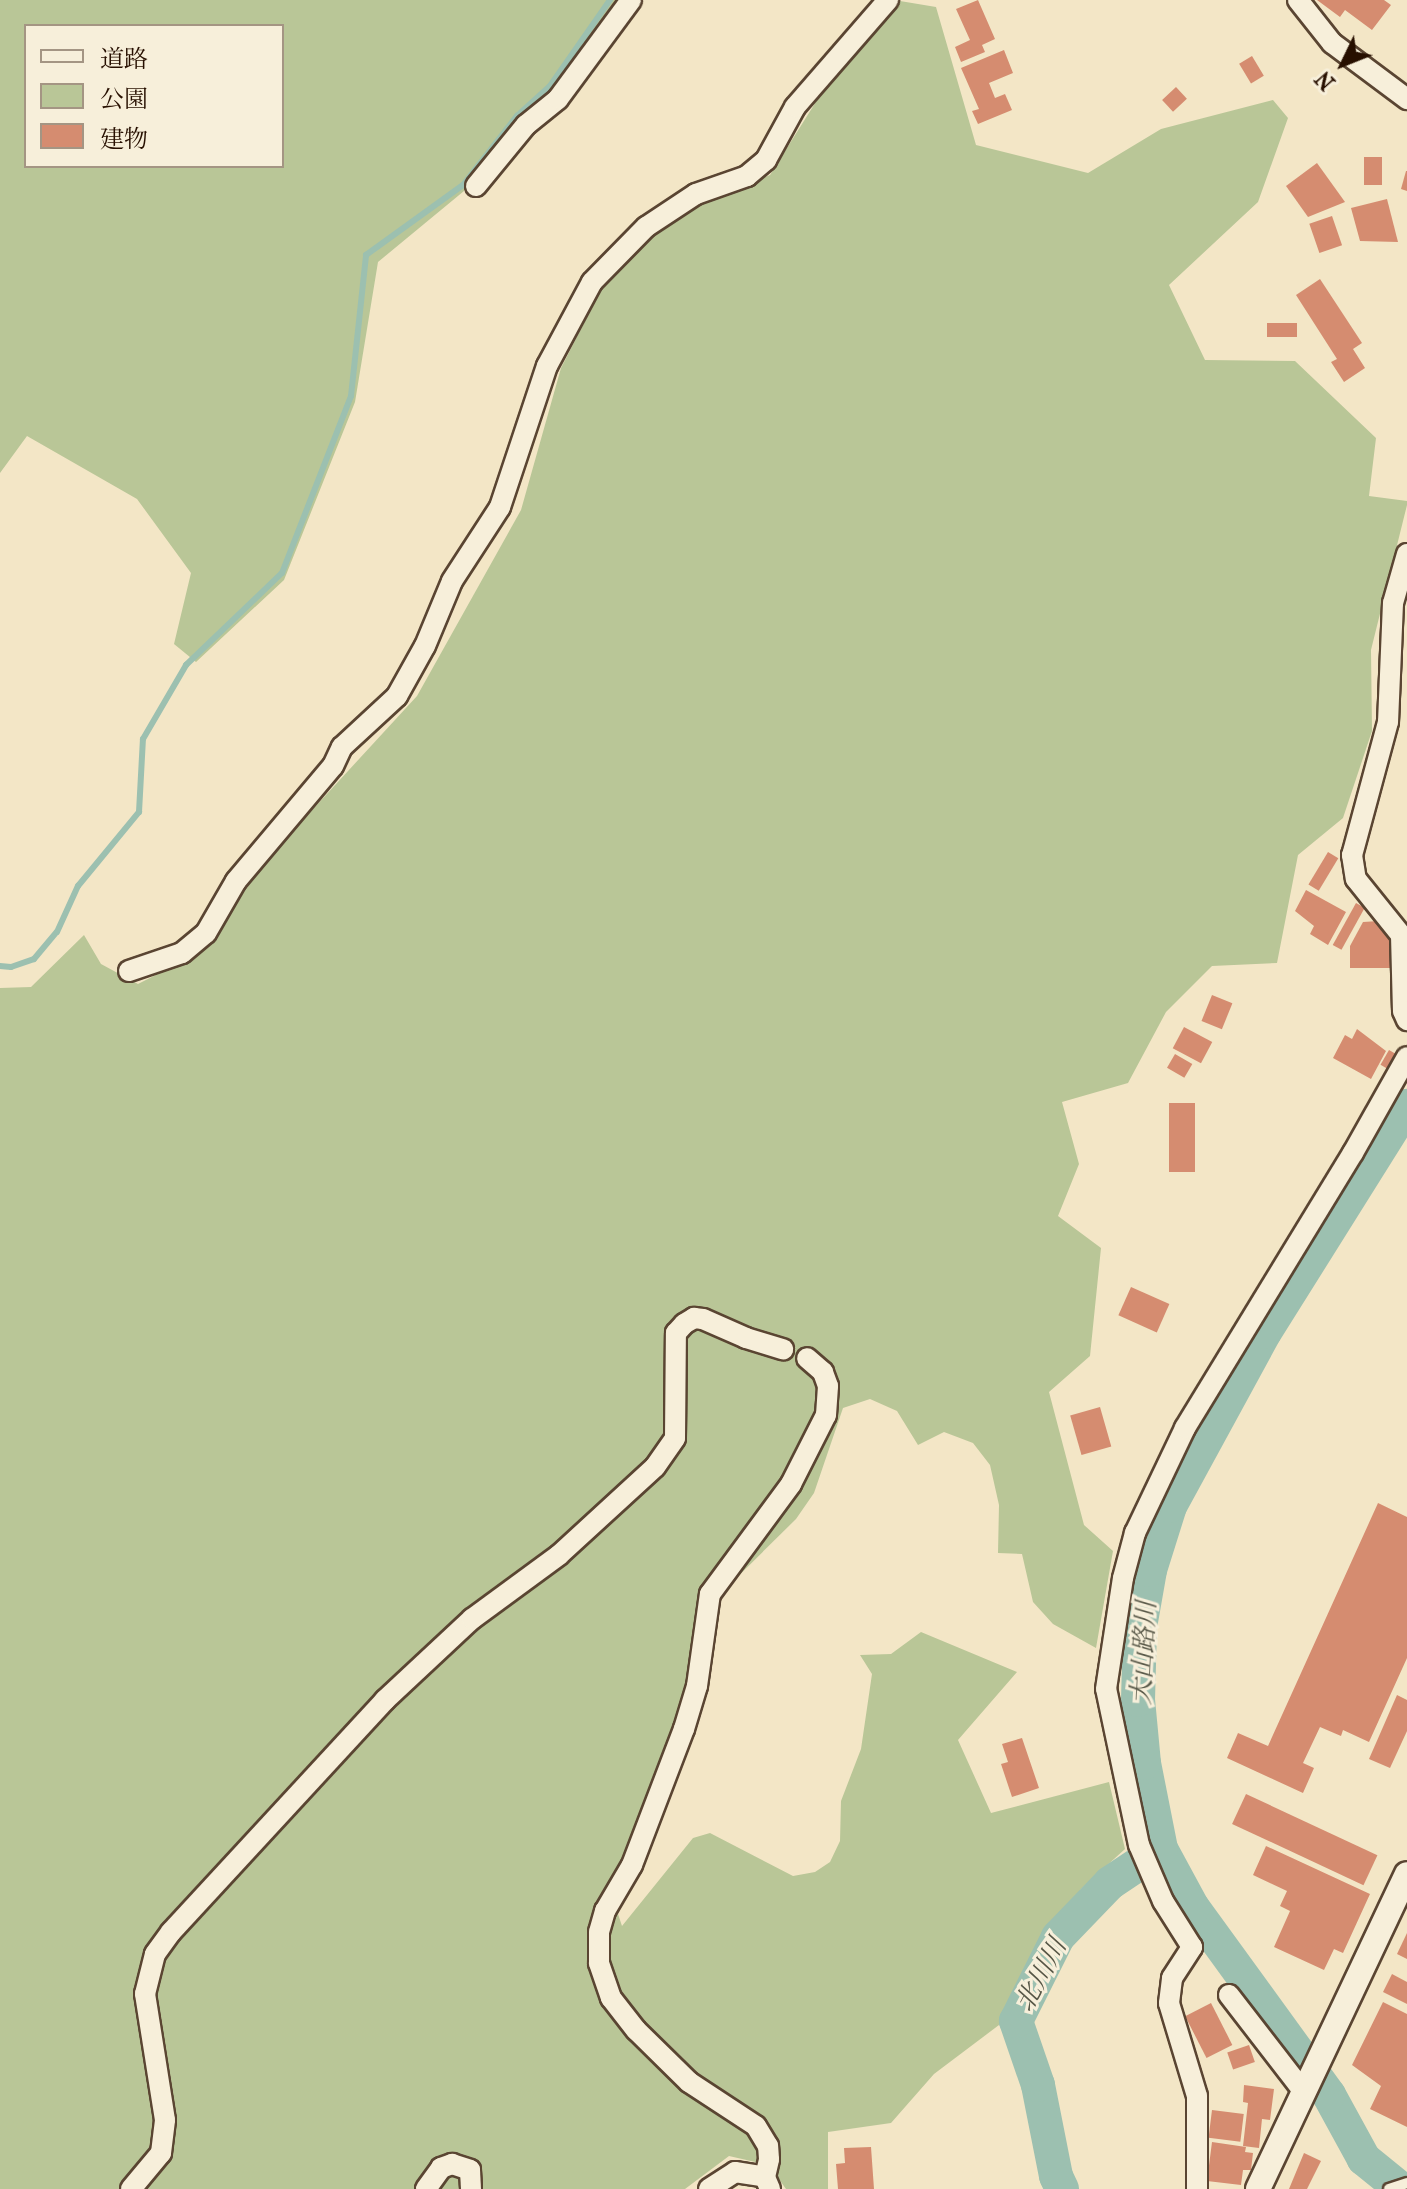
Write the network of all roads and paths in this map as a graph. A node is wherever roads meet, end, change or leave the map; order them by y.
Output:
1 (631, 0) edge
2 (888, 0) edge
3 (1298, 0) edge
4 (1407, 99) edge
5 (476, 186) dead end
6 (1407, 554) edge
7 (129, 971) dead end
8 (1407, 1020) edge
9 (1407, 1057) edge
10 (783, 1349) dead end
11 (807, 1358) dead end
12 (1407, 1874) edge
13 (1229, 1995) dead end
14 (1304, 2092) junction
15 (768, 2183) edge
16 (1407, 2183) edge
17 (131, 2189) edge
18 (426, 2189) edge
19 (471, 2189) edge
20 (709, 2189) edge
21 (1197, 2189) edge
22 (1258, 2189) edge
23 (1389, 2189) edge

1 - 5 street
2 - 7 street
3 - 4 street
6 - 8 street
9 - 21 street
10 - 17 street
11 - 15 street
12 - 14 street
13 - 14 street
14 - 22 street
15 - 20 street
16 - 23 lane
18 - 19 street

